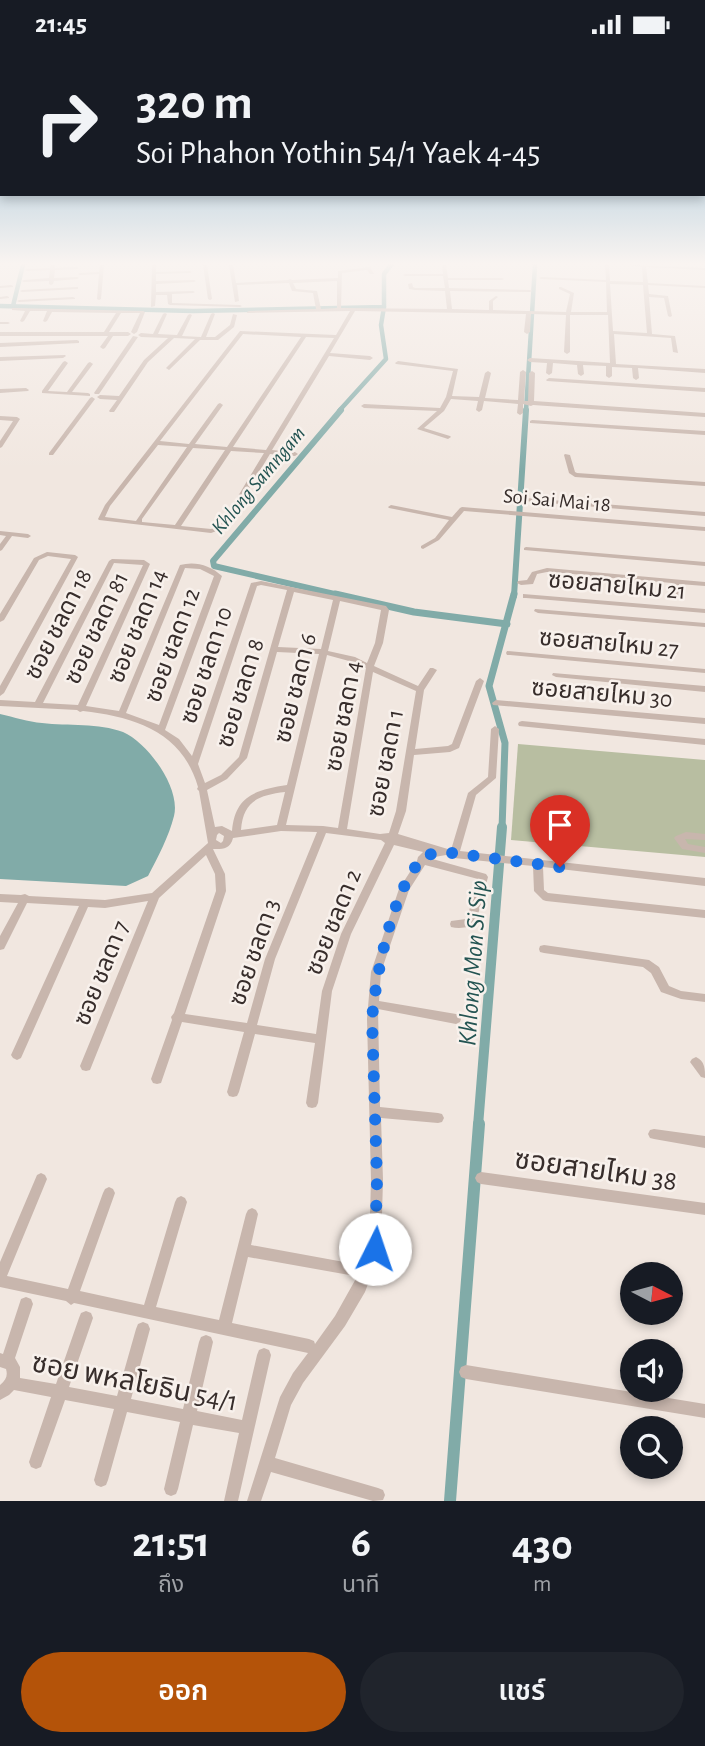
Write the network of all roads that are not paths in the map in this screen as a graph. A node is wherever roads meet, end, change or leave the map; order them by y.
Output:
1 (611, 332) edge
2 (32, 333) joint
3 (56, 333) joint
4 (86, 333) junction
5 (178, 333) edge
6 (204, 333) edge
7 (224, 333) edge
8 (241, 333) edge
9 (258, 333) edge
10 (340, 333) edge
11 (568, 333) edge
12 (621, 333) edge
13 (3, 334) edge
14 (109, 334) junction
15 (135, 335) junction
16 (155, 335) joint
17 (305, 335) junction
18 (650, 335) joint
19 (176, 336) junction
20 (337, 337) junction
21 (201, 338) junction
22 (0, 345) edge
23 (103, 347) dead end
24 (568, 352) dead end
25 (676, 352) dead end
26 (327, 354) junction
27 (62, 356) dead end
28 (370, 358) dead end
29 (0, 359) edge
30 (530, 360) dead end
31 (550, 362) junction
32 (65, 363) dead end
33 (398, 363) dead end
34 (580, 363) junction
35 (90, 364) dead end
36 (611, 365) junction
37 (635, 367) junction
38 (169, 369) dead end
39 (705, 371) edge
40 (523, 372) dead end
41 (488, 373) dead end
42 (532, 373) dead end
43 (549, 373) dead end
44 (581, 374) dead end
45 (609, 376) dead end
46 (636, 377) dead end
47 (549, 380) dead end
48 (26, 390) dead end
49 (705, 390) edge
50 (0, 391) edge
51 (68, 394) junction
52 (94, 396) junction
53 (449, 397) junction
54 (120, 398) junction
55 (481, 400) junction
56 (525, 403) junction
57 (220, 405) dead end
58 (364, 406) dead end
59 (479, 410) dead end
60 (112, 411) dead end
61 (442, 411) junction
62 (520, 413) dead end
63 (705, 415) edge
64 (0, 418) edge
65 (532, 422) dead end
66 (573, 425) junction
67 (705, 433) edge
68 (3, 434) edge
69 (572, 434) dead end
70 (448, 437) dead end
71 (157, 443) junction
72 (0, 446) edge
73 (190, 446) junction
74 (229, 449) junction
75 (267, 452) junction
76 (51, 454) dead end
77 (295, 454) dead end
78 (567, 455) dead end
79 (705, 484) edge
80 (526, 500) dead end
81 (391, 507) dead end
82 (705, 514) edge
83 (452, 519) junction
84 (139, 523) junction
85 (177, 527) junction
86 (705, 529) edge
87 (0, 533) edge
88 (10, 534) junction
89 (28, 536) dead end
90 (423, 547) dead end
91 (0, 549) edge
92 (526, 549) dead end
93 (44, 555) joint
94 (147, 563) joint
95 (705, 564) edge
96 (558, 571) junction
97 (217, 573) joint
98 (598, 575) junction
99 (635, 578) junction
100 (675, 581) junction
101 (521, 583) dead end
102 (705, 583) edge
103 (559, 587) dead end
104 (291, 589) junction
105 (598, 590) dead end
106 (637, 593) dead end
107 (526, 596) dead end
108 (678, 597) dead end
109 (337, 598) junction
110 (538, 611) dead end
111 (705, 611) edge
112 (0, 620) edge
113 (705, 625) edge
114 (274, 649) junction
115 (323, 652) junction
116 (510, 653) dead end
117 (370, 666) junction
118 (433, 670) dead end
119 (705, 671) edge
120 (556, 675) dead end
121 (480, 681) dead end
122 (705, 689) edge
123 (420, 690) junction
124 (0, 693) edge
125 (0, 703) edge
126 (496, 703) dead end
127 (37, 706) junction
128 (80, 709) junction
129 (122, 713) junction
130 (705, 721) edge
131 (522, 724) dead end
132 (495, 729) dead end
133 (161, 730) junction
134 (705, 742) edge
135 (412, 752) junction
136 (194, 764) junction
137 (291, 788) junction
138 (201, 789) junction
139 (281, 828) junction
140 (323, 829) junction
141 (342, 831) junction
142 (233, 834) junction
143 (705, 837) edge
144 (387, 838) junction
145 (211, 842) junction
146 (705, 850) edge
147 (446, 852) junction
148 (421, 860) junction
149 (538, 864) junction
150 (705, 882) edge
151 (155, 896) junction
152 (0, 898) edge
153 (25, 898) junction
154 (85, 903) junction
155 (705, 915) edge
156 (455, 924) dead end
157 (0, 946) edge
158 (544, 949) dead end
159 (705, 997) edge
160 (373, 1004) junction
161 (176, 1017) junction
162 (456, 1019) dead end
163 (250, 1028) junction
164 (320, 1038) junction
165 (18, 1055) dead end
166 (696, 1062) dead end
167 (86, 1066) dead end
168 (705, 1073) edge
169 (157, 1079) dead end
170 (233, 1092) dead end
171 (312, 1103) dead end
172 (375, 1112) junction
173 (438, 1118) dead end
174 (654, 1134) dead end
175 (705, 1142) edge
176 (481, 1178) dead end
177 (41, 1179) dead end
178 (109, 1193) dead end
179 (181, 1202) dead end
180 (705, 1209) edge
181 (251, 1214) dead end
182 (243, 1249) junction
183 (355, 1270) dead end
184 (0, 1279) edge
185 (71, 1298) junction
186 (26, 1304) dead end
187 (148, 1313) junction
188 (86, 1318) dead end
189 (224, 1328) junction
190 (143, 1329) dead end
191 (206, 1342) dead end
192 (309, 1346) dead end
193 (264, 1355) dead end
194 (3, 1361) edge
195 (466, 1372) dead end
196 (12, 1383) junction
197 (59, 1392) junction
198 (0, 1393) edge
199 (123, 1403) junction
200 (705, 1411) edge
201 (188, 1417) junction
202 (248, 1428) junction
203 (36, 1462) dead end
204 (266, 1463) junction
205 (101, 1480) dead end
206 (171, 1489) dead end
207 (378, 1495) dead end
208 (231, 1501) edge
209 (254, 1501) edge

1 - 36 street
2 - 3 street
2 - 13 street
3 - 4 street
4 - 14 street
4 - 22 street
5 - 19 street
6 - 21 street
7 - 21 street
8 - 71 street
9 - 17 street
10 - 20 street
11 - 24 street
12 - 18 street
14 - 15 street
14 - 23 street
15 - 16 street
15 - 52 street
16 - 19 street
17 - 20 street
17 - 74 street
18 - 25 street
19 - 21 street
19 - 54 street
20 - 26 street
21 - 38 street
26 - 28 street
26 - 75 street
27 - 29 street
30 - 31 street
31 - 34 street
31 - 43 street
32 - 51 street
33 - 53 street
34 - 36 street
34 - 44 street
35 - 51 street
36 - 37 street
36 - 45 street
37 - 39 street
37 - 46 street
40 - 56 street
41 - 55 street
42 - 56 street
47 - 49 street
48 - 50 street
51 - 52 street
52 - 54 street
52 - 76 street
53 - 55 street
53 - 61 street
54 - 60 street
55 - 56 street
55 - 59 street
56 - 62 street
56 - 63 street
57 - 73 street
58 - 61 street
61 - 70 street
64 - 68 street
65 - 66 street
66 - 67 street
66 - 69 street
68 - 72 street
71 - 73 street
71 - 84 street
73 - 74 street
73 - 84 street
74 - 75 street
74 - 85 street
75 - 77 street
75 - 85 street
78 - 79 street
80 - 82 street
81 - 83 street
83 - 86 street, Soi Sai Mai 18
83 - 90 street
84 - 85 street
87 - 88 street
88 - 89 street
88 - 91 street
92 - 95 street
93 - 112 street
93 - 124 street
94 - 127 street, ซอย ชลดา 18
94 - 128 street, ซอย ชลดา 81
96 - 98 street
96 - 101 street
96 - 103 street
97 - 129 street, ซอย ชลดา 14
97 - 133 street, ซอย ชลดา 12
98 - 99 street
98 - 105 street
99 - 100 street
99 - 106 street
100 - 102 street
100 - 108 street
104 - 109 street
104 - 114 street, ซอย ชลดา 8
104 - 136 street, ซอย ชลดา 10
107 - 111 street, ซอยสายไหม 21
109 - 115 street, ซอย ชลดา 6
109 - 117 street, ซอย ชลดา 4
110 - 113 street
114 - 115 street
114 - 138 street, ซอย ชลดา 8
115 - 117 street
115 - 137 street, ซอย ชลดา 6
116 - 119 street, ซอยสายไหม 27
117 - 123 street
117 - 141 street, ซอย ชลดา 4
118 - 123 street
120 - 122 street
121 - 135 street
123 - 135 street, ซอย ชลดา 1
125 - 127 street
126 - 130 street, ซอยสายไหม 30
127 - 128 street
128 - 129 street
129 - 133 street
131 - 134 street
132 - 147 street
133 - 136 street
135 - 144 street, ซอย ชลดา 1
136 - 138 street
137 - 139 street, ซอย ชลดา 6
137 - 142 street
138 - 145 street
139 - 140 street
139 - 142 street
140 - 141 street
140 - 163 street, ซอย ชลดา 3
141 - 144 street
142 - 145 street
143 - 146 street
144 - 147 street
144 - 164 street, ซอย ชลดา 2
145 - 151 street
145 - 161 street
147 - 148 street
147 - 149 street
148 - 156 street
148 - 160 street
149 - 150 street
149 - 155 street
151 - 154 street
151 - 167 street, ซอย ชลดา 7
152 - 153 street
153 - 154 street
153 - 157 street
154 - 165 street
158 - 159 street
160 - 162 street
160 - 172 street
161 - 163 street
161 - 169 street
163 - 164 street
163 - 170 street, ซอย ชลดา 3
164 - 171 street, ซอย ชลดา 2
166 - 168 street
172 - 173 street
172 - 204 street
174 - 175 street
176 - 180 street, ซอยสายไหม 38
177 - 184 street
178 - 185 street
179 - 187 street
181 - 182 street
182 - 183 street
182 - 189 street
184 - 185 street
185 - 187 street
186 - 194 street
187 - 189 street
188 - 197 street
189 - 192 street
190 - 199 street
191 - 201 street
193 - 202 street
194 - 196 street, ซอย พหลโยธิน 54/1
195 - 200 street
196 - 197 street, ซอย พหลโยธิน 54/1
196 - 198 street, ซอย พหลโยธิน 54/1
197 - 199 street, ซอย พหลโยธิน 54/1
197 - 203 street
199 - 201 street, ซอย พหลโยธิน 54/1
199 - 205 street
201 - 202 street, ซอย พหลโยธิน 54/1
201 - 206 street
202 - 208 street
204 - 207 street
204 - 209 street

